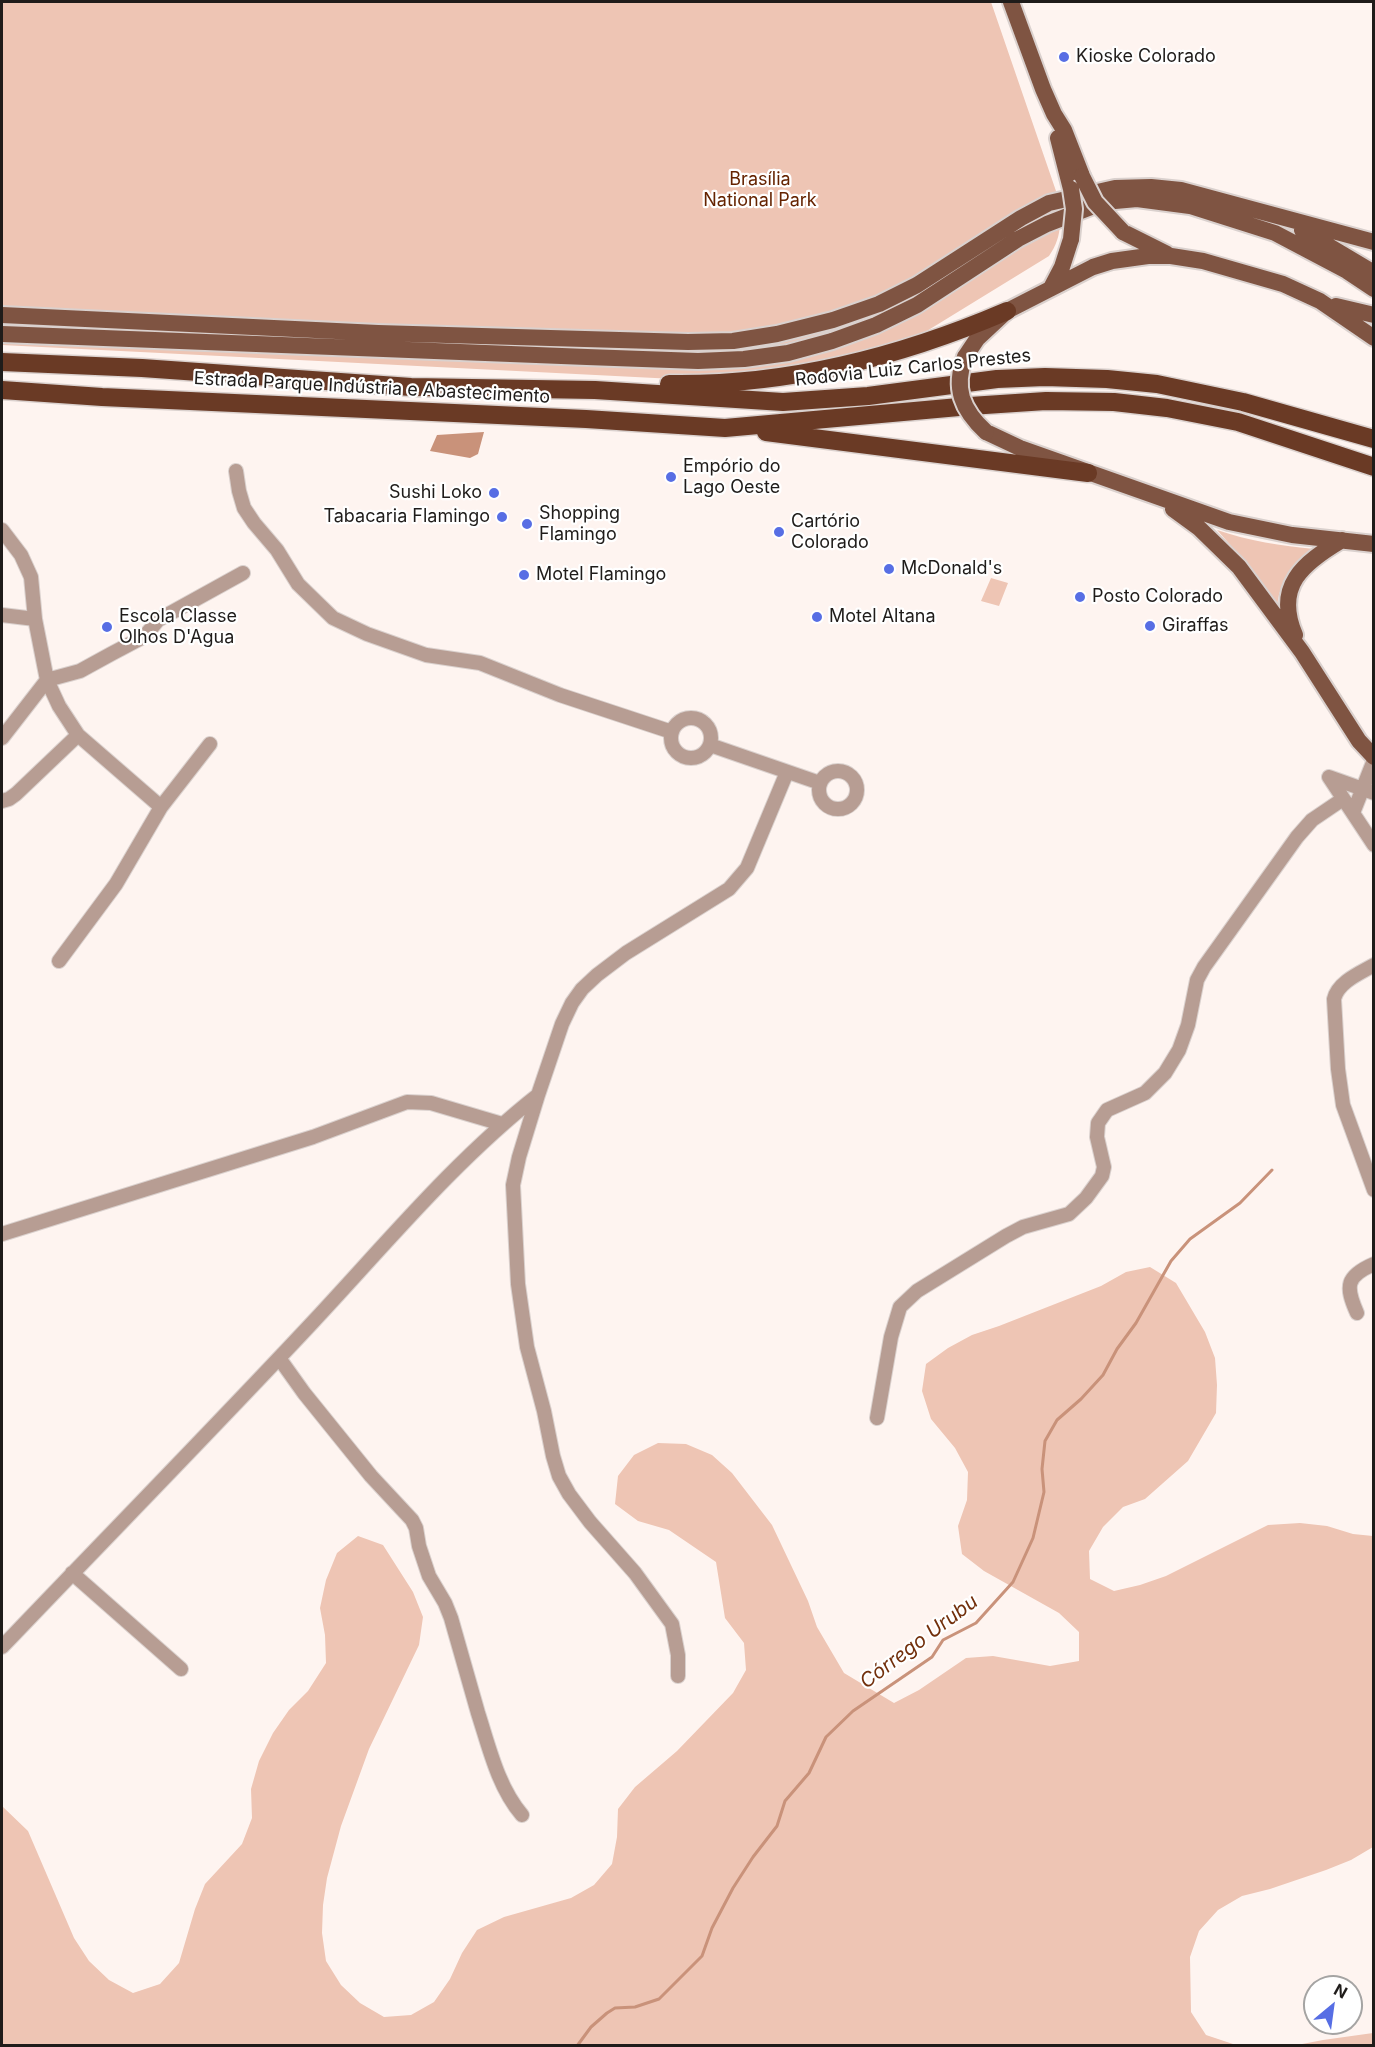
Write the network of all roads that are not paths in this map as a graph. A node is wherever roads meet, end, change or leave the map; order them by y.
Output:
1 (1011, 2) edge
2 (1075, 175) junction
3 (1283, 219) junction
4 (1374, 242) edge
5 (1171, 256) junction
6 (1227, 267) junction
7 (1374, 273) edge
8 (1051, 288) junction
9 (1374, 289) edge
10 (1320, 301) junction
11 (1007, 311) junction
12 (2, 315) edge
13 (1374, 315) edge
14 (2, 334) edge
15 (1374, 338) edge
16 (968, 356) junction
17 (2, 362) edge
18 (2, 390) edge
19 (595, 390) junction
20 (741, 428) junction
21 (1374, 439) edge
22 (1374, 467) edge
23 (236, 471) dead end
24 (1088, 473) junction
25 (1158, 497) junction
26 (2, 530) edge
27 (1342, 540) junction
28 (1374, 544) edge
29 (243, 573) dead end
30 (2, 615) edge
31 (35, 619) junction
32 (1302, 652) junction
33 (47, 681) junction
34 (672, 732) junction
35 (78, 735) junction
36 (2, 738) edge
37 (210, 744) dead end
38 (710, 746) junction
39 (1373, 764) edge
40 (787, 772) junction
41 (820, 783) dead end
42 (1368, 790) edge
43 (1343, 799) junction
44 (2, 801) edge
45 (160, 807) junction
46 (1353, 813) junction
47 (1374, 845) edge
48 (59, 961) dead end
49 (1374, 965) edge
50 (538, 1095) junction
51 (502, 1124) junction
52 (1374, 1190) edge
53 (2, 1234) edge
54 (1374, 1264) edge
55 (1357, 1313) dead end
56 (279, 1358) junction
57 (877, 1418) dead end
58 (72, 1573) junction
59 (2, 1647) edge
60 (181, 1669) dead end
61 (678, 1676) dead end
62 (522, 1815) dead end

1 - 2 main road
2 - 5 main road, bridge
2 - 8 main road, bridge
3 - 4 main road
3 - 7 main road
3 - 12 main road
5 - 6 main road
5 - 8 main road
6 - 10 main road
6 - 16 main road
8 - 11 main road
9 - 14 main road
10 - 13 main road
10 - 15 main road
11 - 16 main road
11 - 19 highway
16 - 24 main road, bridge
17 - 19 highway, Estrada Parque Indústria e Abastecimento
18 - 20 highway, Estrada Parque Indústria e Abastecimento
19 - 21 highway, Rodovia Luiz Carlos Prestes
20 - 22 highway
20 - 24 highway
23 - 34 street
24 - 25 main road
25 - 27 main road
25 - 32 main road
26 - 31 street
27 - 28 main road
27 - 32 main road
29 - 33 street
30 - 31 street
31 - 33 street
32 - 39 main road
33 - 35 street
33 - 36 street
34 - 38 street
34 - 38 street
35 - 44 street
35 - 45 street
37 - 45 street
38 - 40 street
39 - 42 street
40 - 41 street
40 - 50 street
42 - 43 street
42 - 46 street
43 - 46 street
43 - 57 street
45 - 48 street
46 - 47 street
49 - 52 street
50 - 51 street
50 - 61 street
51 - 53 street
51 - 56 street
54 - 55 street
56 - 58 street
56 - 62 street
58 - 59 street
58 - 60 street

